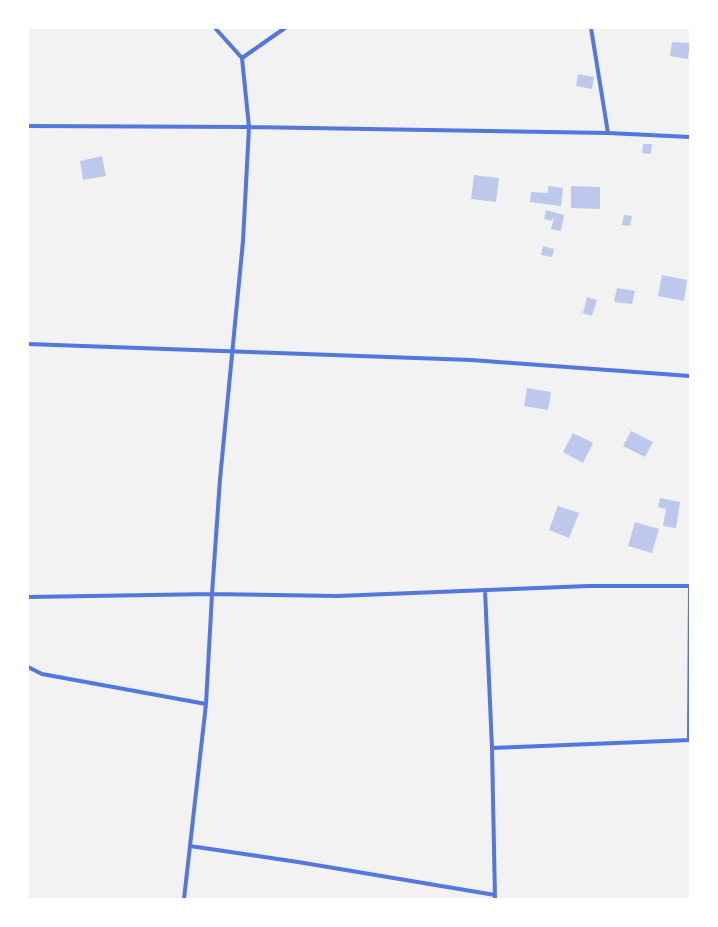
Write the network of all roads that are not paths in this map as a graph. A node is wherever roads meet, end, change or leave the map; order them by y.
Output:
1 (214, 28) edge
2 (285, 28) edge
3 (592, 28) edge
4 (242, 58) junction
5 (28, 126) edge
6 (249, 127) junction
7 (608, 133) junction
8 (690, 137) edge
9 (28, 344) edge
10 (232, 351) junction
11 (690, 376) edge
12 (690, 586) edge
13 (485, 590) junction
14 (212, 594) junction
15 (28, 598) edge
16 (28, 667) edge
17 (206, 704) junction
18 (690, 740) edge
19 (492, 748) junction
20 (190, 846) junction
21 (495, 897) edge
22 (184, 899) edge

1 - 4 street
2 - 4 street
3 - 7 street
4 - 6 street
5 - 6 street
6 - 7 street
6 - 10 street
7 - 8 street
9 - 10 street
10 - 11 street
10 - 14 street
12 - 13 street
12 - 18 street
13 - 14 street
13 - 19 street
14 - 15 street
14 - 17 street
16 - 17 street
17 - 20 street
18 - 19 street
19 - 21 street
20 - 21 street
20 - 22 street

